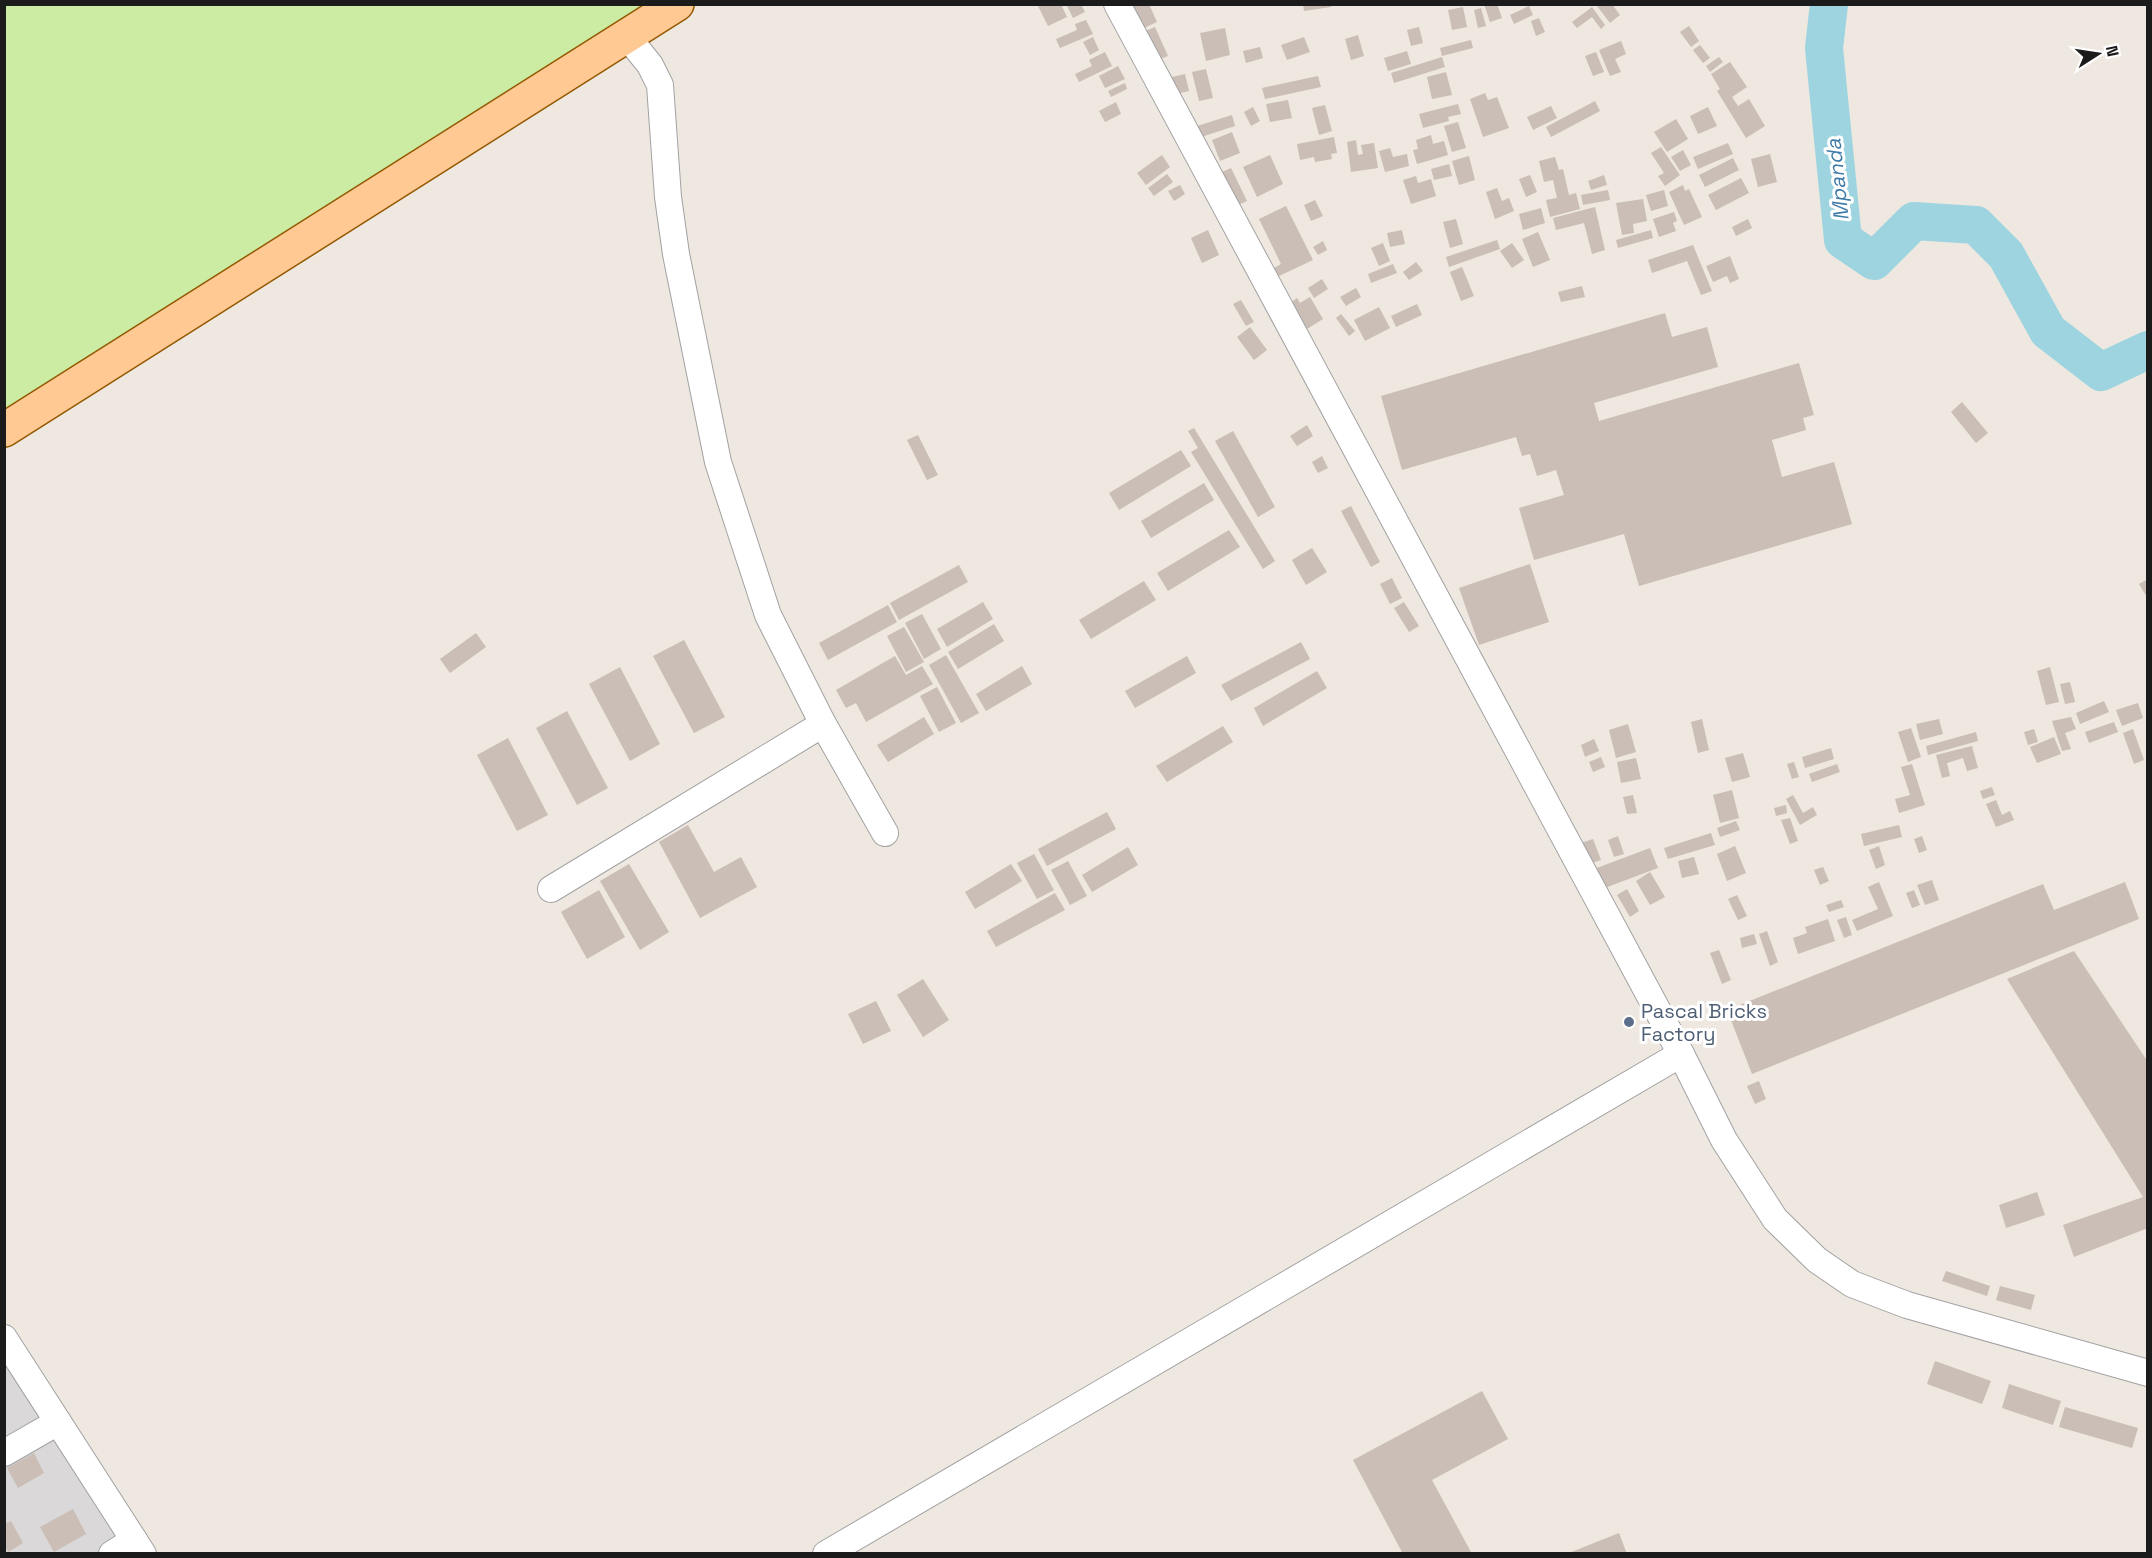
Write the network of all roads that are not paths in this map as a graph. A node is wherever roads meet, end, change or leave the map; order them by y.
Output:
1 (676, 4) edge
2 (1117, 4) edge
3 (626, 35) junction
4 (4, 430) edge
5 (823, 724) junction
6 (885, 833) dead end
7 (551, 889) dead end
8 (1681, 1054) junction
9 (4, 1338) edge
10 (2148, 1372) edge
11 (58, 1422) junction
12 (4, 1453) edge
13 (139, 1547) edge
14 (112, 1554) edge
15 (826, 1554) edge

1 - 3 main road
2 - 8 street
3 - 4 main road
3 - 5 street
5 - 6 street
5 - 7 street
8 - 10 street
8 - 15 street
9 - 11 street
11 - 12 street
11 - 13 street
13 - 14 street

